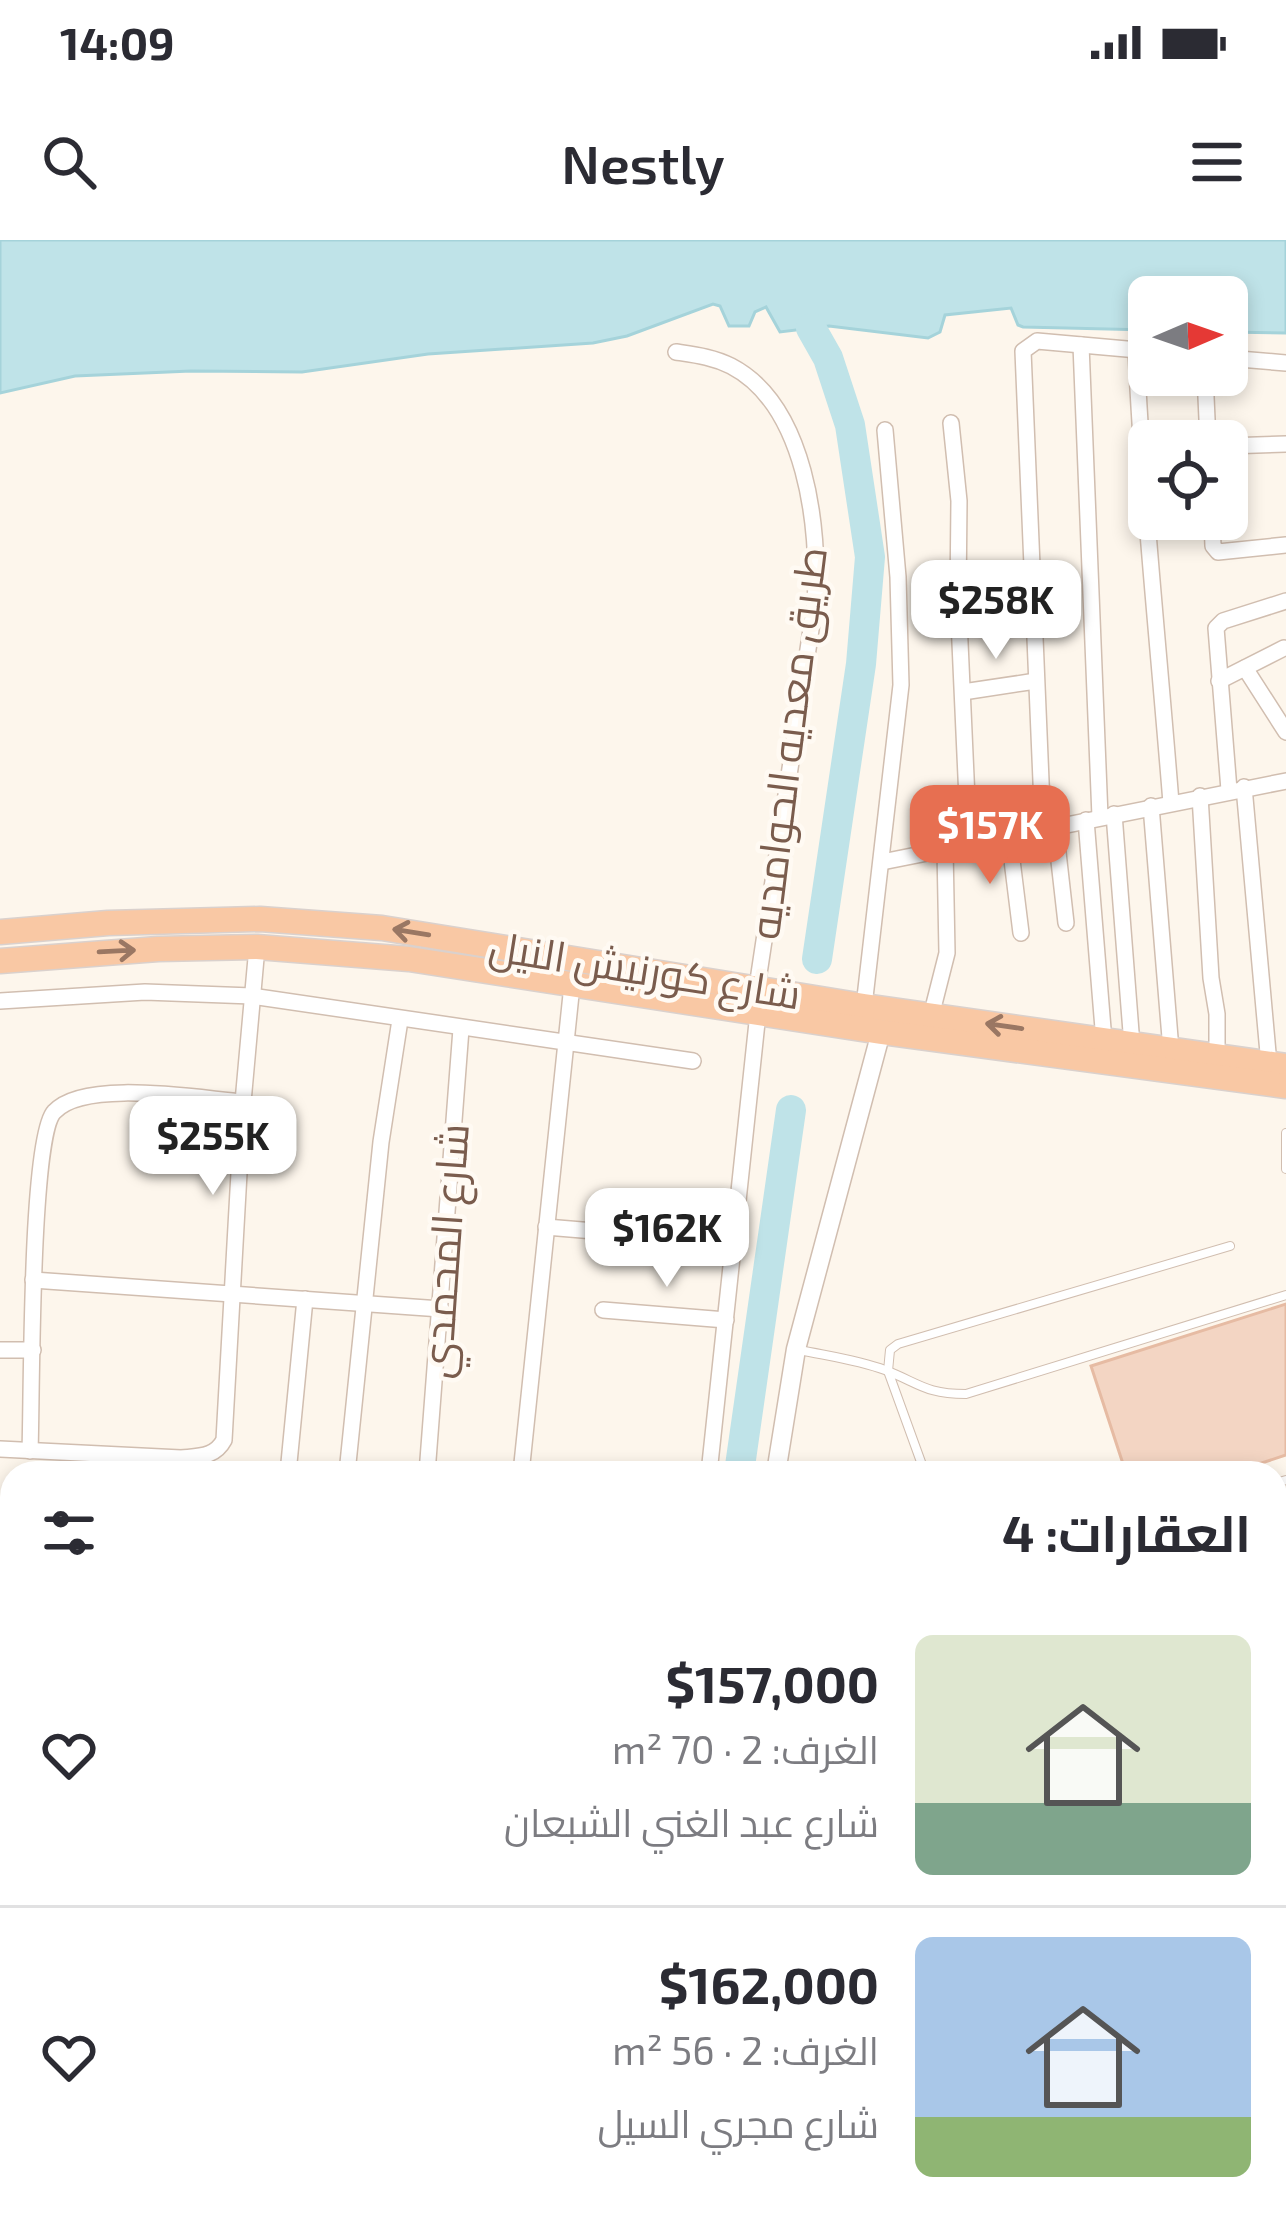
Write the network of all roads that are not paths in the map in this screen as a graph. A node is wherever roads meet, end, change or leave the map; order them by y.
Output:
1 (1081, 345) junction
2 (1128, 350) edge
3 (676, 352) dead end
4 (1248, 360) edge
5 (1286, 363) edge
6 (1286, 384) edge
7 (1143, 396) edge
8 (952, 423) dead end
9 (885, 430) dead end
10 (1286, 444) edge
11 (1248, 445) edge
12 (1213, 540) edge
13 (1286, 545) edge
14 (1286, 602) edge
15 (1285, 629) edge
16 (1285, 652) edge
17 (1245, 668) junction
18 (1036, 681) junction
19 (1219, 681) junction
20 (963, 692) junction
21 (1286, 731) edge
22 (1286, 782) edge
23 (1237, 789) junction
24 (1200, 796) junction
25 (1171, 802) junction
26 (1151, 806) junction
27 (1100, 817) junction
28 (1049, 827) junction
29 (1009, 836) junction
30 (969, 844) junction
31 (945, 849) junction
32 (882, 862) junction
33 (1066, 923) dead end
34 (0, 932) edge
35 (1021, 933) dead end
36 (257, 947) junction
37 (0, 961) edge
38 (572, 985) junction
39 (757, 987) junction
40 (252, 996) junction
41 (0, 1001) edge
42 (864, 1006) junction
43 (758, 1013) junction
44 (931, 1016) junction
45 (400, 1020) junction
46 (461, 1029) junction
47 (881, 1032) junction
48 (1104, 1041) junction
49 (566, 1043) junction
50 (1132, 1045) junction
51 (1171, 1050) junction
52 (1216, 1057) junction
53 (693, 1061) dead end
54 (1278, 1065) edge
55 (1286, 1086) edge
56 (243, 1102) junction
57 (1286, 1132) edge
58 (1286, 1168) edge
59 (546, 1227) junction
60 (654, 1236) dead end
61 (1231, 1246) dead end
62 (33, 1280) junction
63 (234, 1294) junction
64 (1286, 1295) edge
65 (305, 1299) junction
66 (362, 1303) junction
67 (441, 1309) junction
68 (603, 1310) dead end
69 (726, 1320) junction
70 (796, 1349) junction
71 (0, 1350) edge
72 (33, 1350) junction
73 (888, 1371) junction
74 (0, 1449) edge
75 (30, 1450) junction
76 (141, 1461) edge
77 (192, 1461) edge
78 (288, 1461) edge
79 (348, 1461) edge
80 (428, 1461) edge
81 (522, 1461) edge
82 (711, 1461) edge
83 (778, 1461) edge
84 (921, 1461) edge

1 - 2 street
1 - 18 street
1 - 27 street
3 - 39 street, طريق معديه الحوامديه
4 - 5 street
5 - 6 street
7 - 25 street
8 - 20 street
9 - 32 street
10 - 11 street
12 - 13 street
14 - 19 street
15 - 16 street
16 - 17 street
17 - 19 street
17 - 21 street
18 - 20 street
18 - 28 street
19 - 23 street
20 - 30 street
22 - 23 street
23 - 24 street
23 - 54 street
24 - 25 street
24 - 52 street
25 - 26 street
26 - 27 street
26 - 51 street
27 - 28 street
27 - 48 street
27 - 50 street
28 - 29 street
28 - 33 street
29 - 30 street
29 - 35 street
30 - 31 street
31 - 32 street
31 - 44 street
32 - 42 street
39 -> 34 highway, شارع كورنيش النيل
37 -> 36 highway, شارع كورنيش النيل
36 - 38 highway, شارع كورنيش النيل
36 - 40 street
38 - 43 highway, شارع كورنيش النيل
38 - 49 street
39 - 42 highway, شارع كورنيش النيل
40 - 41 street
40 - 45 street
40 - 56 street
42 - 44 highway, شارع كورنيش النيل
43 - 47 highway, شارع كورنيش النيل
43 - 69 street
48 -> 44 highway, شارع كورنيش النيل
45 - 46 street
45 - 66 street
46 - 49 street
46 - 67 street, شارع المحمدي
47 - 55 highway, شارع كورنيش النيل
47 - 70 street
48 - 50 highway, شارع كورنيش النيل
49 - 53 street
49 - 59 street
50 - 51 highway, شارع كورنيش النيل
51 - 52 highway, شارع كورنيش النيل
52 - 54 highway, شارع كورنيش النيل
56 - 62 street
56 - 63 street
57 - 58 lane
59 - 60 street
59 - 81 street
61 - 73 lane
62 - 63 street
62 - 72 street
63 - 65 street
63 - 77 street
64 - 73 lane
65 - 66 street
65 - 78 street
66 - 67 street
66 - 79 street
67 - 80 street, شارع المحمدي
68 - 69 street
69 - 82 street
70 - 73 lane
70 - 83 street
71 - 72 street
72 - 75 street
73 - 84 lane
74 - 75 street
75 - 76 street

